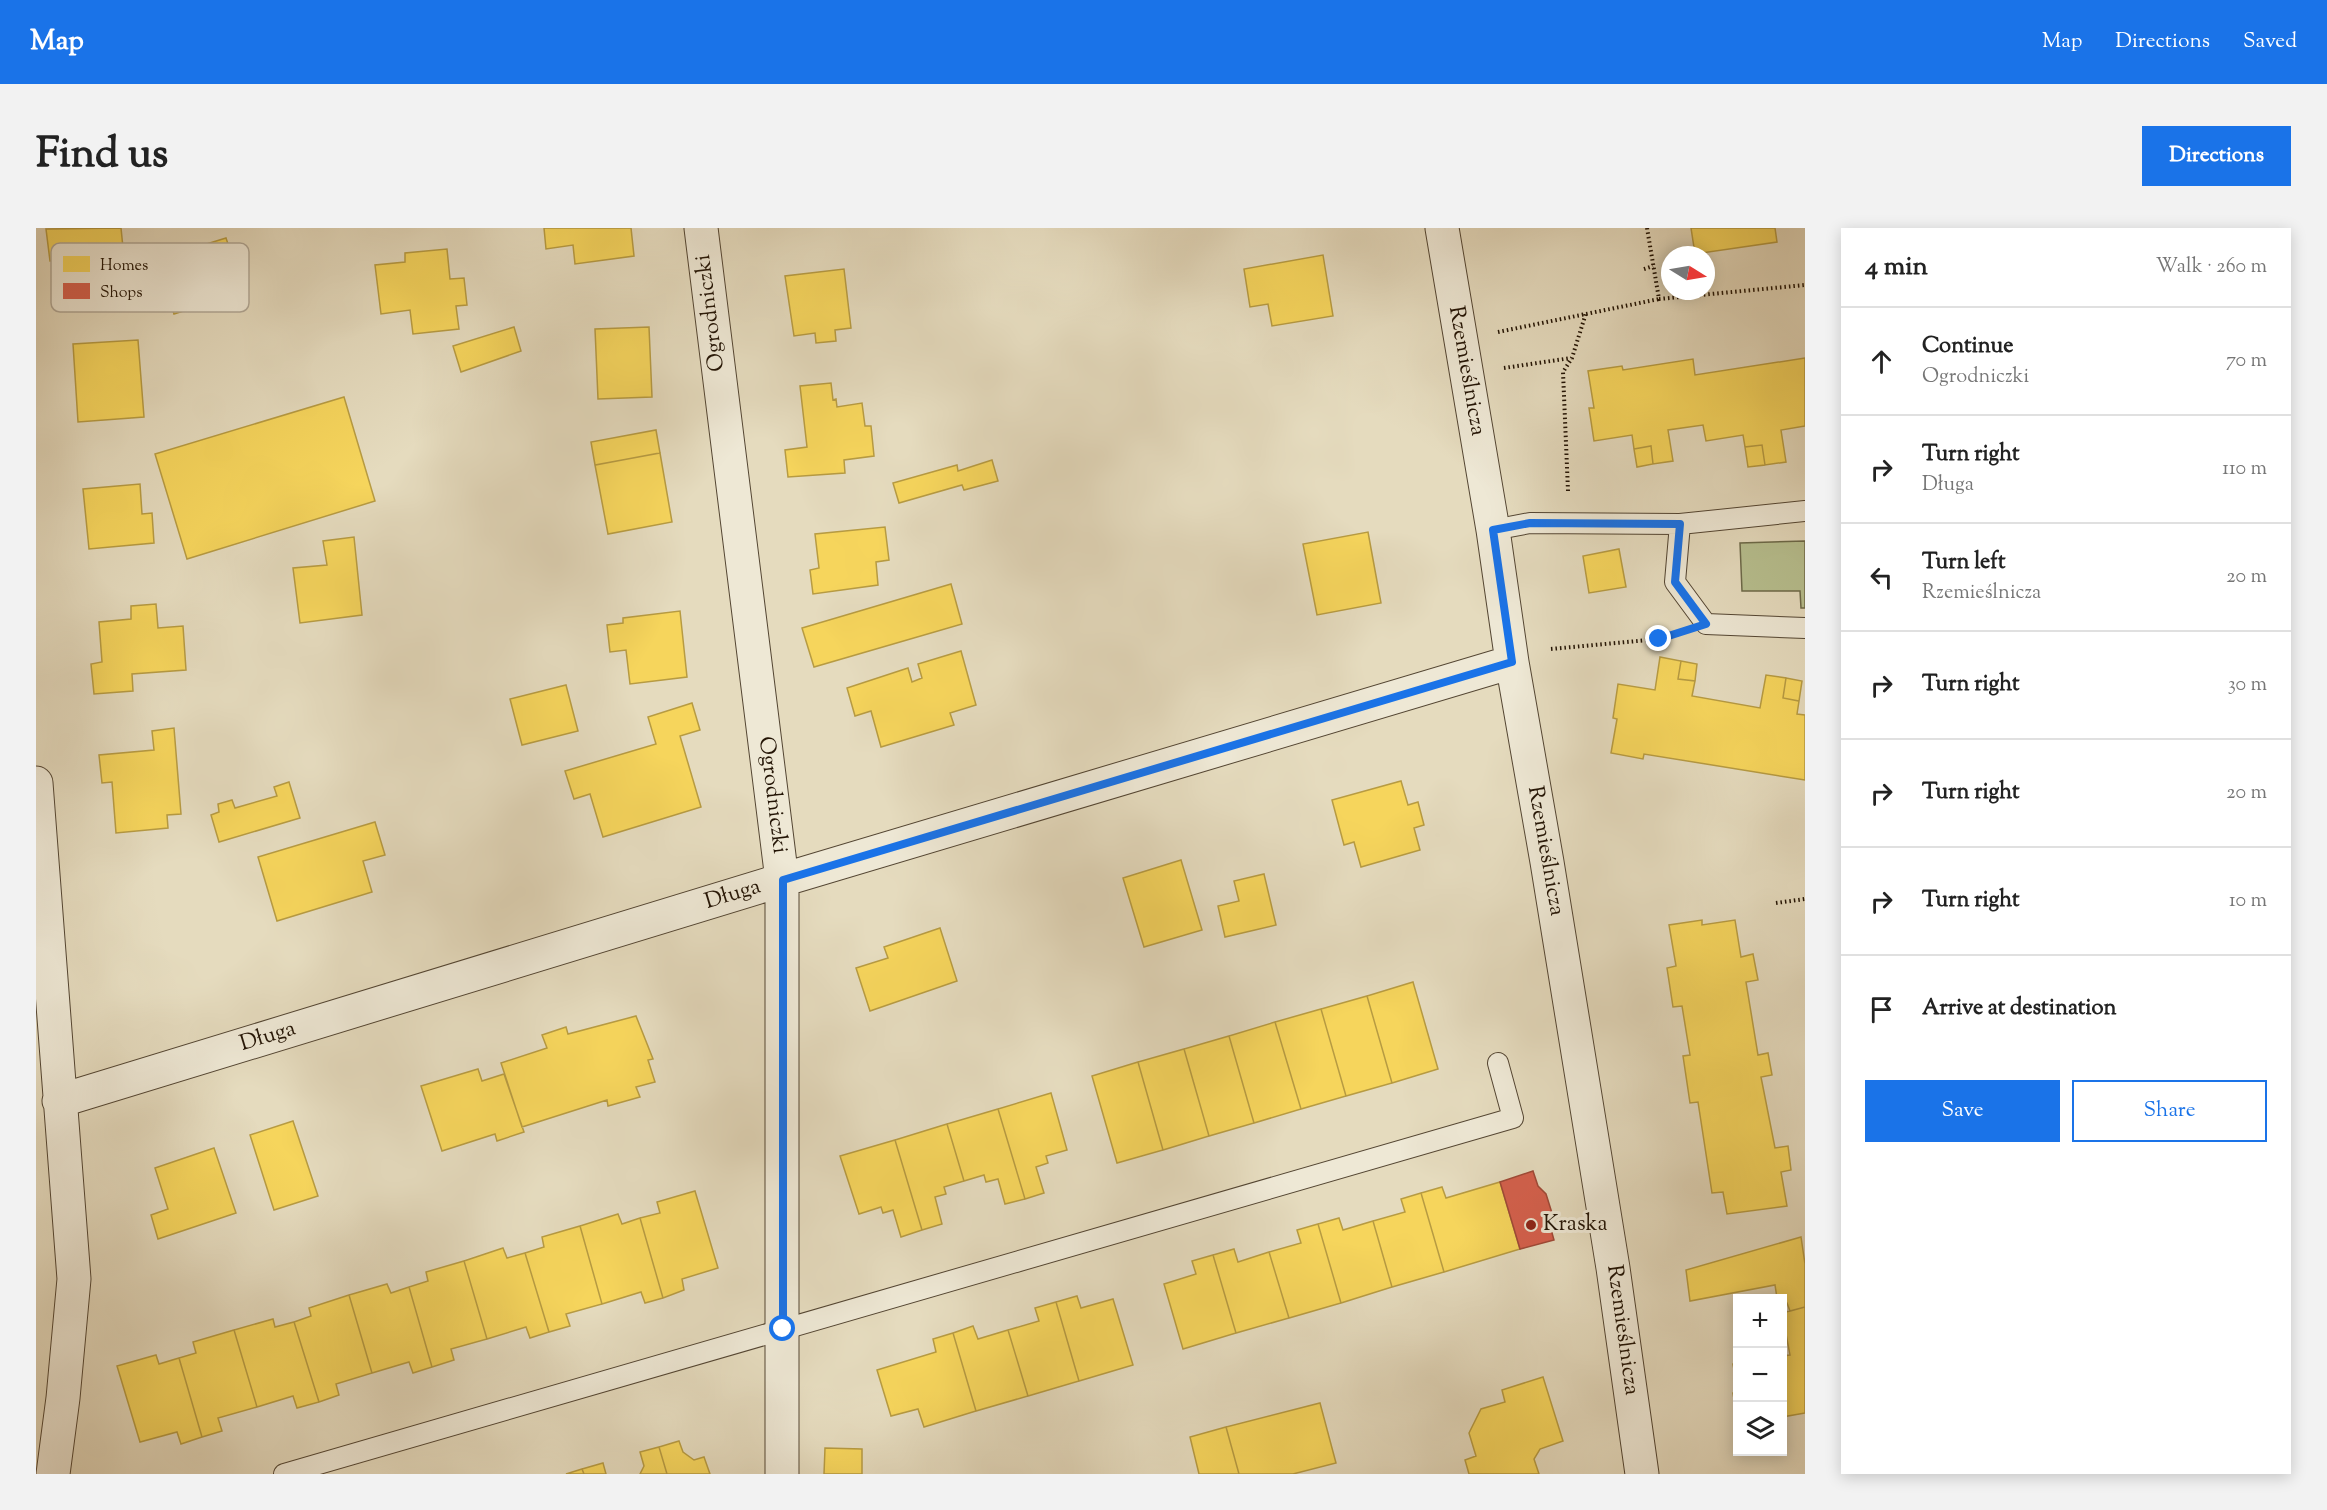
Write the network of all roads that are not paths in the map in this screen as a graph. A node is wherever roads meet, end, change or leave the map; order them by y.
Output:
1 (701, 228) edge
2 (1442, 228) edge
3 (1805, 511) edge
4 (1680, 524) junction
5 (1493, 530) junction
6 (1805, 628) edge
7 (1512, 662) junction
8 (36, 783) edge
9 (783, 880) junction
10 (1498, 1063) dead end
11 (59, 1101) junction
12 (783, 1329) junction
13 (53, 1474) edge
14 (284, 1474) edge
15 (782, 1474) edge
16 (1642, 1474) edge

1 - 9 street, Ogrodniczki
2 - 5 street, Rzemieślnicza
3 - 4 lane
4 - 5 lane
4 - 6 lane
5 - 7 street, Rzemieślnicza
7 - 9 street, Długa
7 - 16 street, Rzemieślnicza
8 - 11 street
9 - 11 street, Długa
9 - 12 street, Ogrodniczki
10 - 12 lane
11 - 13 street
12 - 14 lane
12 - 15 street, Ogrodniczki

